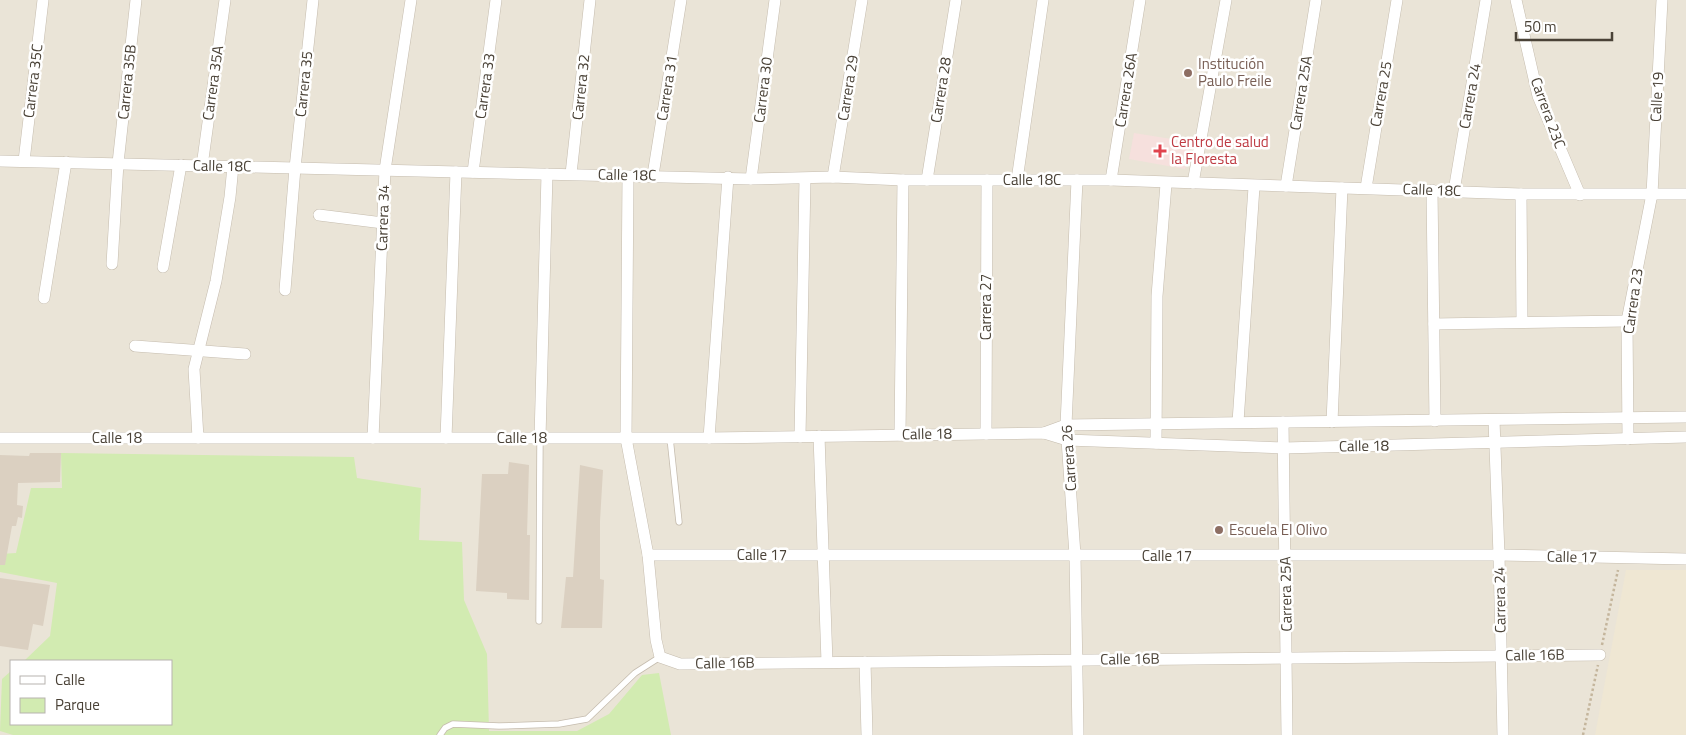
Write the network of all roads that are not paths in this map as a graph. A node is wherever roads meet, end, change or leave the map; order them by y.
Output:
1 (42, 0) edge
2 (136, 0) edge
3 (225, 0) edge
4 (313, 0) edge
5 (411, 0) edge
6 (496, 0) edge
7 (590, 0) edge
8 (681, 0) edge
9 (774, 0) edge
10 (862, 0) edge
11 (956, 0) edge
12 (1042, 0) edge
13 (1140, 0) edge
14 (1226, 0) edge
15 (1316, 0) edge
16 (1397, 0) edge
17 (1486, 0) edge
18 (1516, 0) edge
19 (1662, 0) edge
20 (0, 161) edge
21 (24, 161) junction
22 (66, 162) junction
23 (118, 163) junction
24 (181, 165) junction
25 (202, 166) junction
26 (233, 166) junction
27 (295, 168) junction
28 (385, 170) junction
29 (456, 172) junction
30 (473, 172) junction
31 (547, 174) junction
32 (571, 174) junction
33 (653, 175) junction
34 (628, 176) junction
35 (728, 177) junction
36 (833, 177) junction
37 (751, 179) junction
38 (805, 179) junction
39 (903, 180) junction
40 (927, 180) junction
41 (987, 180) junction
42 (1017, 180) junction
43 (1077, 180) junction
44 (1111, 180) junction
45 (1193, 183) junction
46 (1166, 184) junction
47 (1286, 186) junction
48 (1254, 187) junction
49 (1342, 188) junction
50 (1366, 188) junction
51 (1432, 190) junction
52 (1454, 191) junction
53 (1521, 194) junction
54 (1652, 194) junction
55 (1686, 194) edge
56 (1580, 195) junction
57 (319, 215) dead end
58 (383, 223) junction
59 (112, 264) dead end
60 (163, 267) dead end
61 (285, 290) dead end
62 (44, 298) dead end
63 (1627, 320) junction
64 (1522, 322) junction
65 (1434, 324) junction
66 (135, 346) dead end
67 (199, 351) junction
68 (246, 354) dead end
69 (1686, 417) edge
70 (1628, 419) junction
71 (1494, 420) junction
72 (1435, 421) junction
73 (1238, 422) junction
74 (1284, 422) junction
75 (1332, 422) junction
76 (1156, 424) junction
77 (1066, 425) junction
78 (1044, 433) junction
79 (986, 434) junction
80 (900, 435) junction
81 (818, 436) junction
82 (800, 437) junction
83 (1686, 437) edge
84 (0, 438) edge
85 (198, 438) junction
86 (374, 438) junction
87 (446, 438) junction
88 (540, 438) junction
89 (626, 438) junction
90 (670, 438) junction
91 (709, 438) junction
92 (1628, 439) junction
93 (1067, 440) junction
94 (1494, 442) junction
95 (1156, 443) junction
96 (1284, 448) junction
97 (679, 522) dead end
98 (1075, 555) junction
99 (1500, 555) junction
100 (648, 556) junction
101 (823, 556) junction
102 (1285, 557) junction
103 (1686, 559) edge
104 (539, 622) dead end
105 (1600, 655) dead end
106 (1502, 656) junction
107 (660, 657) junction
108 (1286, 658) junction
109 (1076, 660) junction
110 (827, 662) junction
111 (865, 662) junction
112 (440, 735) edge
113 (867, 735) edge
114 (1078, 735) edge
115 (1287, 735) edge
116 (1503, 735) edge

1 - 21 street, Carrera 35C
2 - 23 street, Carrera 35B
3 - 25 street, Carrera 35A
4 - 27 street, Carrera 35
5 - 28 street, Carrera 34
6 - 30 street, Carrera 33
7 - 32 street, Carrera 32
8 - 33 street, Carrera 31
9 - 37 street, Carrera 30
10 - 36 street, Carrera 29
11 - 40 street, Carrera 28
12 - 42 street
13 - 44 street, Carrera 26A
14 - 45 street
15 - 47 street, Carrera 25A
16 - 50 street, Carrera 25
17 - 52 street, Carrera 24
18 - 56 street, Carrera 23C
19 - 54 street, Calle 19
20 - 21 street, Calle 18C
21 - 22 street, Calle 18C
22 - 23 street, Calle 18C
22 - 62 street
23 - 24 street, Calle 18C
23 - 59 street, Carrera 35B
24 - 25 street, Calle 18C
24 - 60 street
25 - 26 street, Calle 18C
26 - 27 street, Calle 18C
26 - 67 street
27 - 28 street, Calle 18C
27 - 61 street, Carrera 35
28 - 29 street, Calle 18C
28 - 58 street, Carrera 34
29 - 30 street, Calle 18C
29 - 87 street
30 - 31 street, Calle 18C
31 - 32 street, Calle 18C
31 - 88 street
32 - 34 street, Calle 18C
33 - 34 street, Calle 18C
33 - 35 street, Calle 18C
34 - 89 street
35 - 37 street, Calle 18C
35 - 91 street
36 - 38 street, Calle 18C
36 - 39 street, Calle 18C
37 - 38 street, Calle 18C
38 - 82 street
39 - 40 street, Calle 18C
39 - 80 street
40 - 41 street, Calle 18C
41 - 42 street, Calle 18C
41 - 79 street, Carrera 27
42 - 43 street, Calle 18C
43 - 44 street, Calle 18C
43 - 77 street, Carrera 26
44 - 46 street, Calle 18C
45 - 46 street, Calle 18C
45 - 48 street, Calle 18C
46 - 76 street
47 - 48 street, Calle 18C
47 - 49 street, Calle 18C
48 - 73 street
49 - 50 street, Calle 18C
49 - 75 street, Calle 18
50 - 51 street, Calle 18C
51 - 52 street, Calle 18C
51 - 65 street
52 - 53 street, Calle 18C
53 - 56 street, Calle 18C
53 - 64 street
54 - 55 street, Calle 18C
54 - 56 street, Calle 18C
54 - 63 street, Carrera 23
57 - 58 street
58 - 86 street, Carrera 34
63 - 64 street
63 - 70 street, Carrera 23
64 - 65 street
65 - 72 street
66 - 67 street
67 - 68 street
67 - 85 street
69 - 70 street, Calle 18
70 - 71 street, Calle 18
70 - 92 street, Carrera 23
71 - 72 street, Calle 18
71 - 94 street, Carrera 24
72 - 75 street, Calle 18
73 - 74 street, Calle 18
73 - 76 street, Calle 18
74 - 75 street, Calle 18
74 - 96 street, Carrera 25A
76 - 77 street, Calle 18
76 - 95 street
77 - 78 street, Calle 18
77 - 93 street, Carrera 26
78 - 79 street, Calle 18
78 - 93 street, Calle 18
79 - 80 street, Calle 18
80 - 81 street, Calle 18
81 - 82 street, Calle 18
81 - 101 street
82 - 91 street, Calle 18
83 - 92 street, Calle 18
84 - 85 street, Calle 18
85 - 86 street, Calle 18
86 - 87 street, Calle 18
87 - 88 street, Calle 18
88 - 89 street, Calle 18
88 - 104 lane
89 - 90 street, Calle 18
89 - 100 street
90 - 91 street, Calle 18
90 - 97 lane
92 - 94 street, Calle 18
93 - 95 street, Calle 18
93 - 98 street, Carrera 26
94 - 96 street, Calle 18
94 - 99 street, Carrera 24
95 - 96 street, Calle 18
96 - 102 street, Carrera 25A
98 - 101 street, Calle 17
98 - 102 street, Calle 17
98 - 109 street, Carrera 26
99 - 102 street, Calle 17
99 - 103 street, Calle 17
99 - 106 street, Carrera 24
100 - 101 street, Calle 17
100 - 107 street
101 - 110 street
102 - 108 street, Carrera 25A
105 - 106 street, Calle 16B
106 - 108 street, Calle 16B
106 - 116 street, Carrera 24
107 - 110 street, Calle 16B
107 - 112 lane
108 - 109 street, Calle 16B
108 - 115 street, Carrera 25A
109 - 111 street, Calle 16B
109 - 114 street, Carrera 26
110 - 111 street, Calle 16B
111 - 113 street

